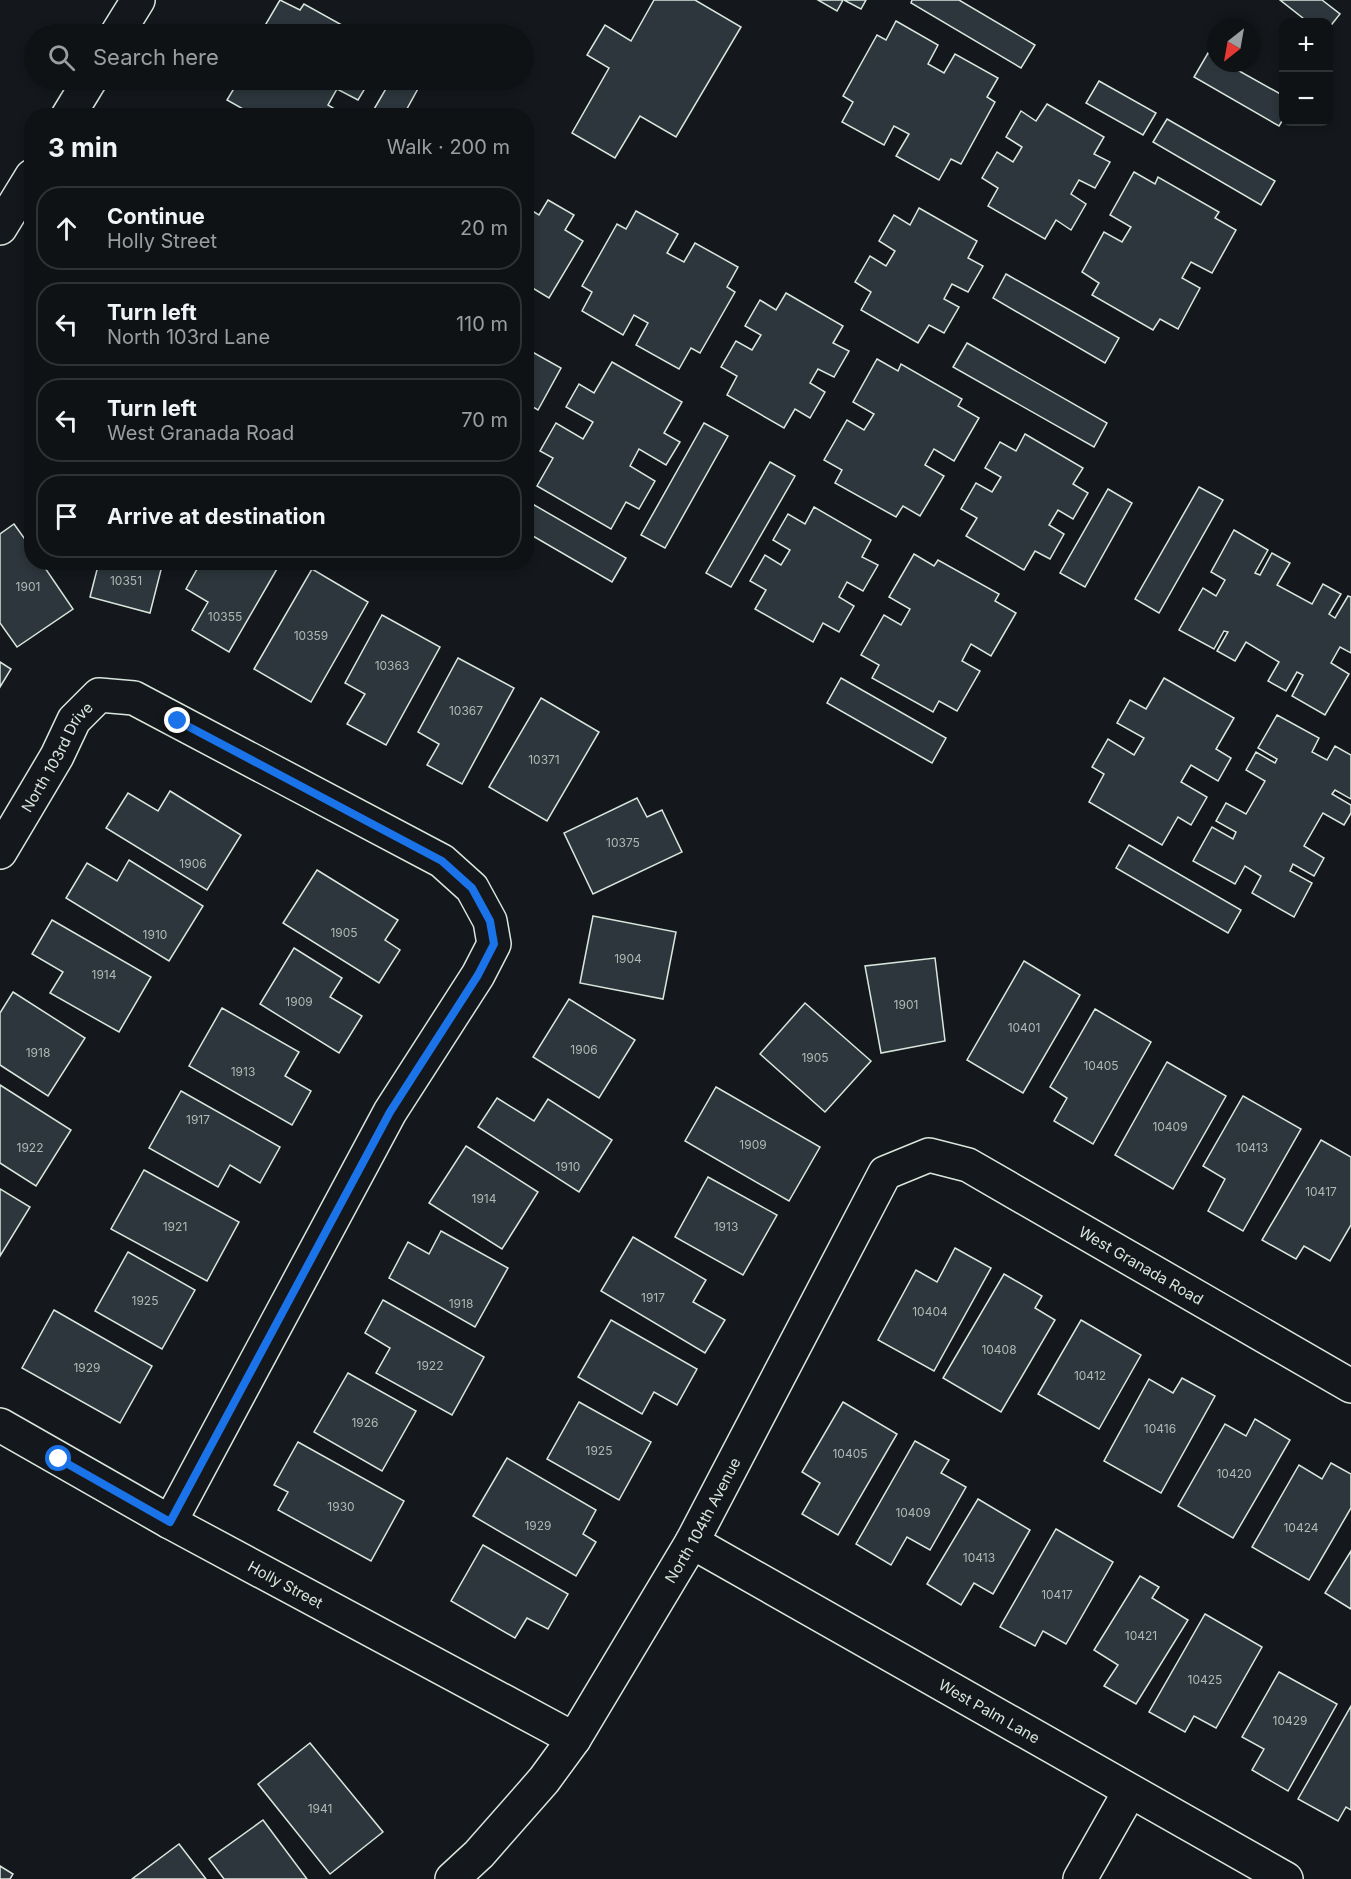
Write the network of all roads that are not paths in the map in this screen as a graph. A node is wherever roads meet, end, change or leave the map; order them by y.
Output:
1 (138, 0) edge
2 (123, 24) edge
3 (84, 90) edge
4 (73, 108) edge
5 (24, 189) edge
6 (0, 228) edge
7 (0, 852) edge
8 (929, 1155) joint
9 (1351, 1386) edge
10 (0, 1425) edge
11 (170, 1522) junction
12 (692, 1542) junction
13 (573, 1739) junction
14 (1130, 1791) junction
15 (452, 1879) edge
16 (1080, 1879) edge
17 (1286, 1879) edge

1 - 2 street
3 - 4 street
5 - 6 street
7 - 11 street, North 103rd Drive
8 - 9 street, West Granada Road
8 - 12 street, North 104th Avenue
10 - 11 street, Holly Street
11 - 13 street, Holly Street
12 - 13 street, North 104th Avenue
12 - 14 street, West Palm Lane
13 - 15 street, North 104th Avenue
14 - 16 street
14 - 17 street, West Palm Lane

